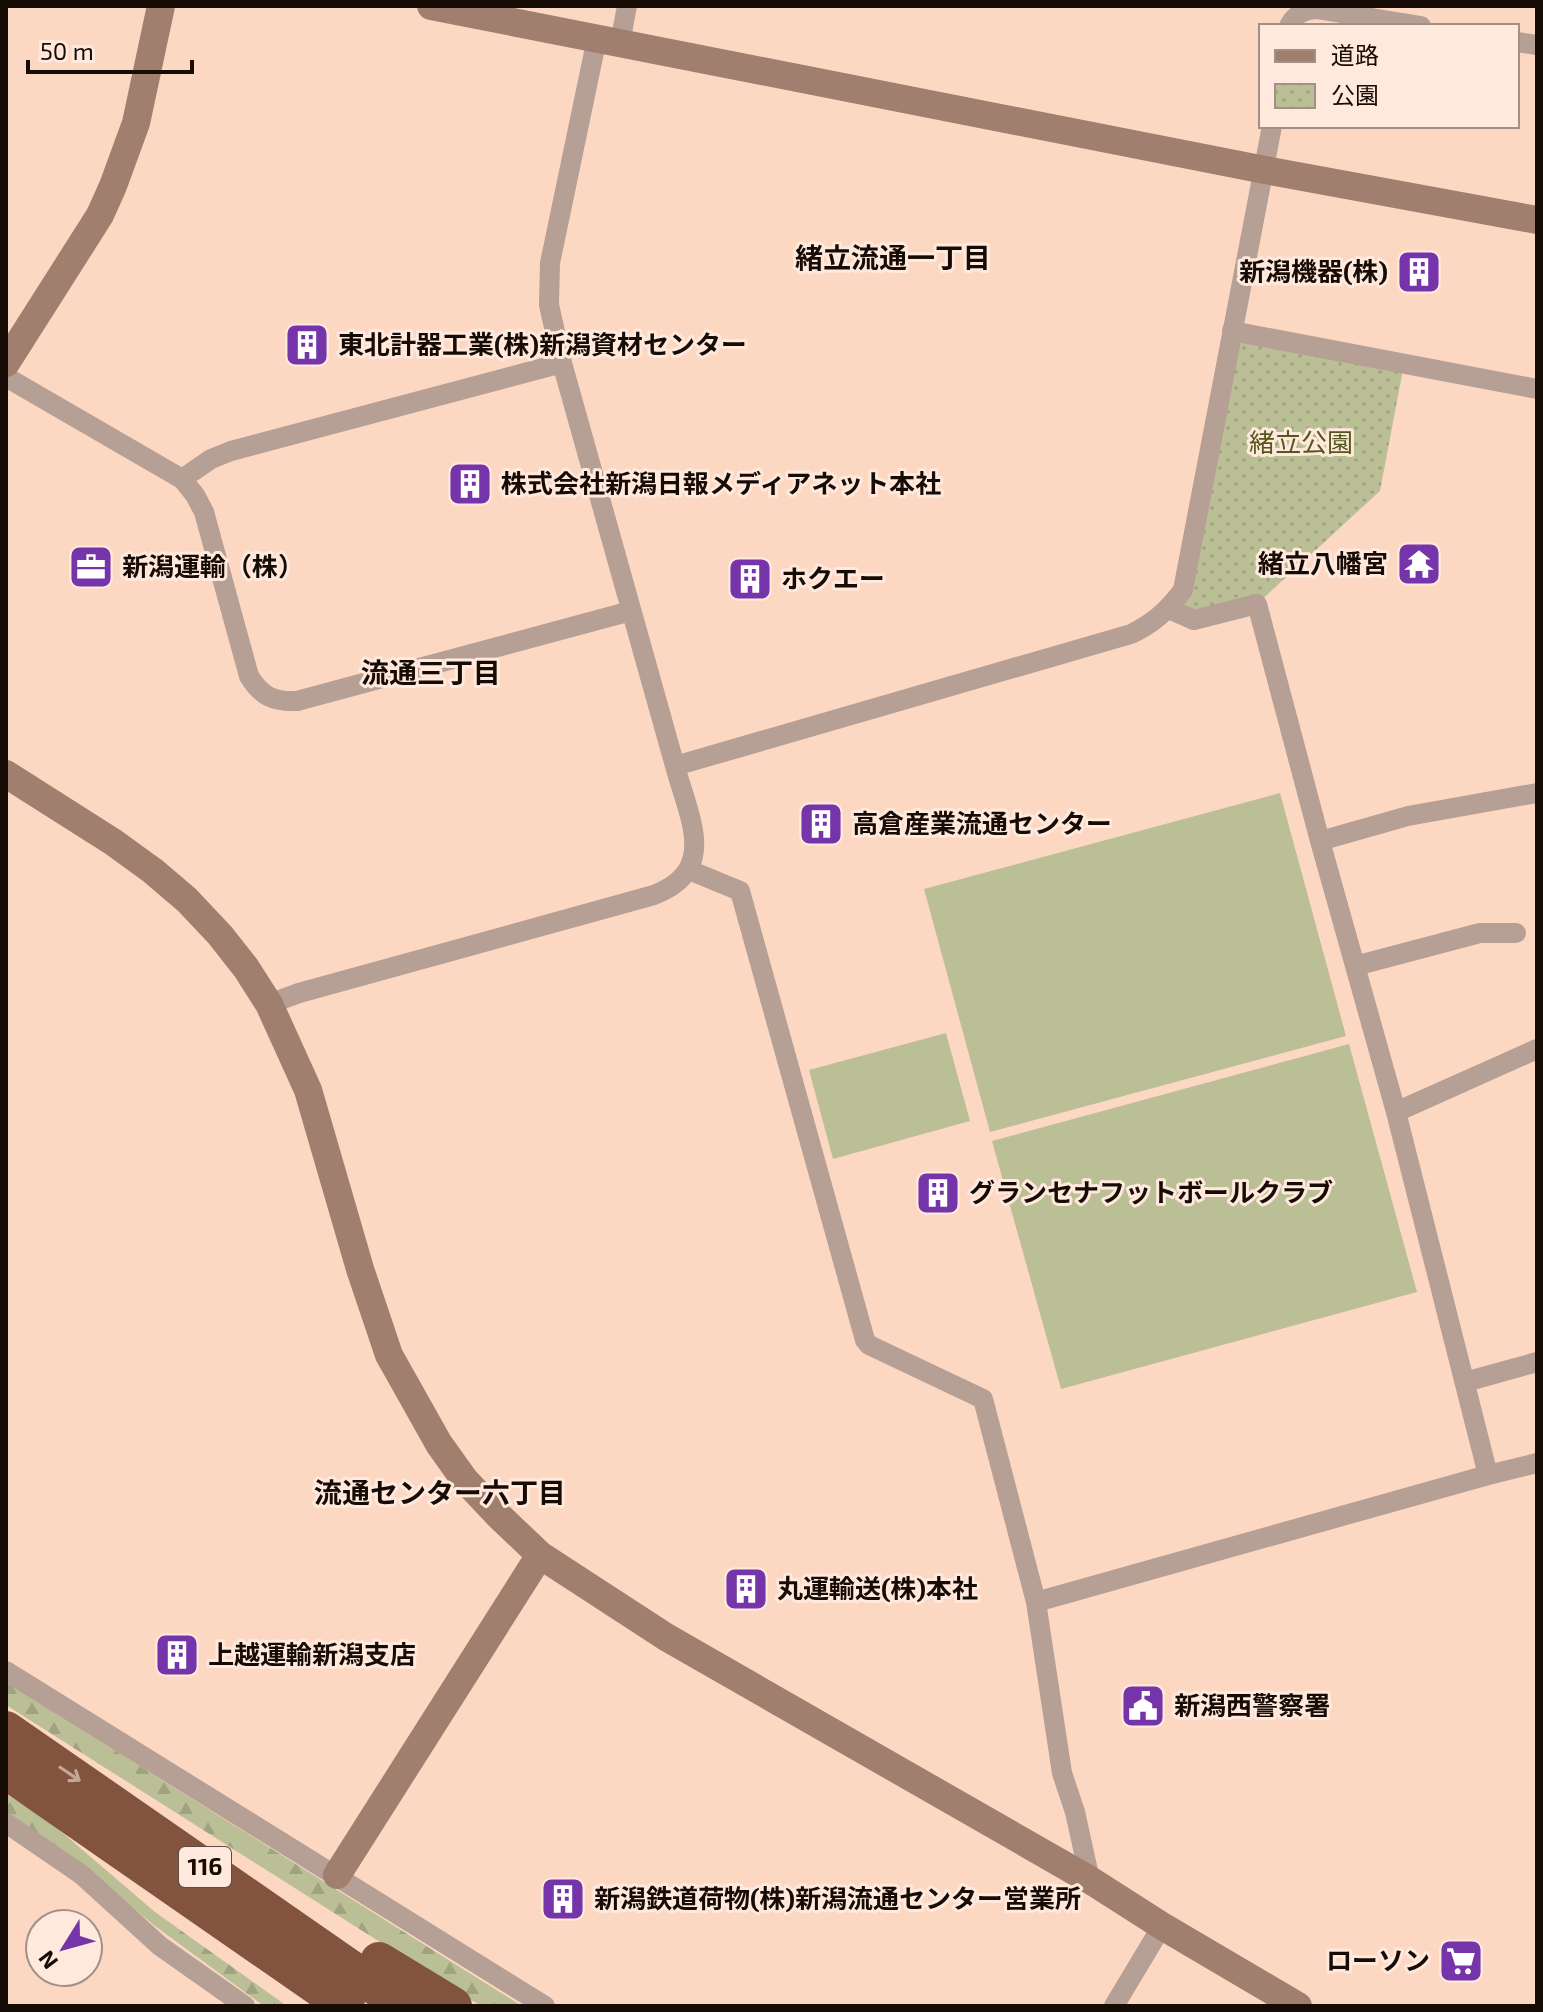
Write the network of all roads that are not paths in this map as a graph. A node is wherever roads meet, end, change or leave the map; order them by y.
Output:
1 (161, 6) edge
2 (431, 6) edge
3 (627, 6) edge
4 (1290, 24) edge
5 (1409, 24) edge
6 (609, 40) junction
7 (1272, 128) edge
8 (1265, 170) junction
9 (1537, 220) edge
10 (1232, 331) junction
11 (6, 363) edge
12 (562, 363) junction
13 (6, 377) edge
14 (1537, 389) edge
15 (182, 479) junction
16 (1169, 609) junction
17 (631, 611) junction
18 (675, 766) junction
19 (6, 774) edge
20 (1537, 793) edge
21 (1320, 841) junction
22 (689, 870) junction
23 (1516, 933) dead end
24 (1355, 966) junction
25 (269, 1004) junction
26 (1537, 1049) edge
27 (1396, 1112) junction
28 (1537, 1362) edge
29 (1465, 1382) junction
30 (1537, 1463) edge
31 (1488, 1475) junction
32 (540, 1555) junction
33 (1036, 1602) junction
34 (6, 1671) edge
35 (6, 1730) edge
36 (6, 1770) edge
37 (6, 1823) edge
38 (134, 1837) junction
39 (337, 1875) junction
40 (1090, 1880) junction
41 (1162, 1926) junction
42 (245, 2006) edge
43 (323, 2006) edge
44 (346, 2006) edge
45 (404, 2006) edge
46 (453, 2006) edge
47 (545, 2006) edge
48 (1114, 2006) edge
49 (1298, 2006) edge

1 - 11 street
2 - 6 street
3 - 6 street
4 - 5 street
6 - 8 street
6 - 12 street
7 - 8 street
8 - 9 street
8 - 10 street
10 - 14 street
10 - 16 street
12 - 15 street
12 - 17 street
13 - 15 street
15 - 17 street
16 - 18 street
16 - 21 street
17 - 18 street
18 - 22 street
19 - 25 street
20 - 21 street
21 - 24 street
22 - 25 street
22 - 33 street
23 - 24 street
24 - 27 street
25 - 32 street
26 - 27 street
27 - 29 street
28 - 29 street
29 - 31 street
30 - 31 street
31 - 33 street
32 - 39 street
32 - 40 street
33 - 40 street
34 - 39 street
35 -> 38 highway, 116
36 - 38 highway, 116
37 - 42 street
38 - 43 highway
38 - 44 highway, 116
38 - 45 highway, 116
38 - 46 highway
39 - 47 street
40 - 41 street
41 - 48 street
41 - 49 street

